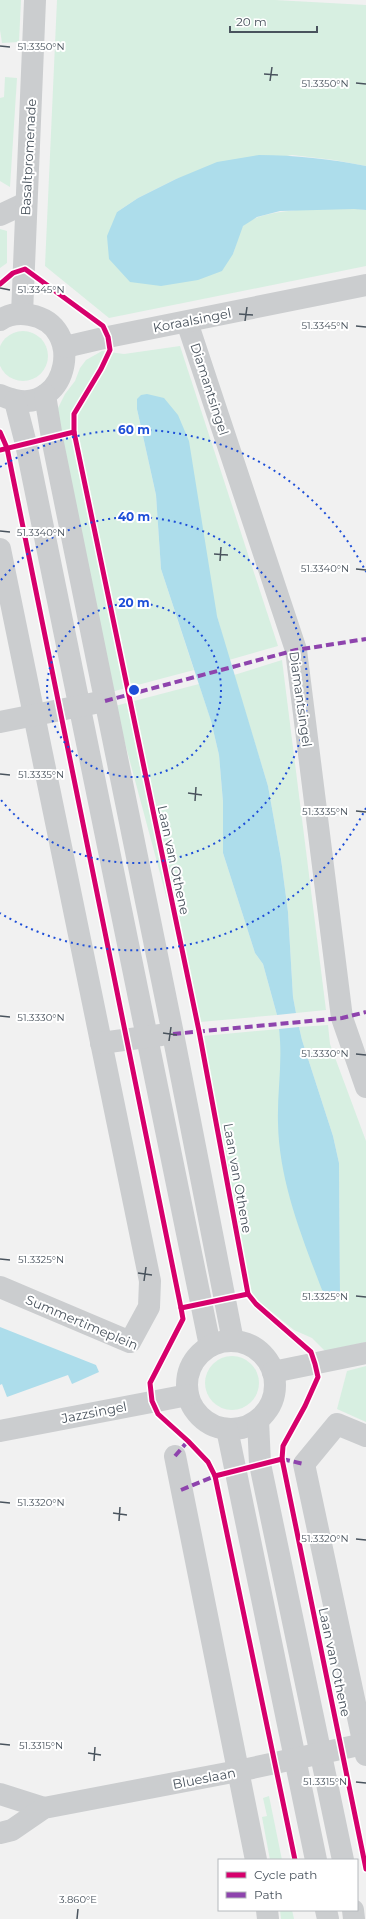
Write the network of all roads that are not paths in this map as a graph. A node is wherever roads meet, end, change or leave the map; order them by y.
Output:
1 (35, 0) edge
2 (26, 203) junction
3 (0, 215) edge
4 (366, 285) edge
5 (22, 314) junction
6 (0, 320) edge
7 (187, 322) junction
8 (65, 347) junction
9 (45, 395) junction
10 (8, 398) edge
11 (0, 548) edge
12 (105, 701) junction
13 (81, 706) junction
14 (35, 715) junction
15 (0, 722) edge
16 (173, 1034) junction
17 (148, 1037) junction
18 (101, 1043) junction
19 (366, 1087) edge
20 (0, 1287) edge
21 (233, 1341) junction
22 (210, 1346) junction
23 (366, 1353) edge
24 (273, 1372) junction
25 (188, 1395) junction
26 (258, 1420) junction
27 (227, 1429) junction
28 (0, 1431) edge
29 (366, 1436) edge
30 (175, 1456) dead end
31 (365, 1749) edge
32 (321, 1753) junction
33 (296, 1759) junction
34 (238, 1771) junction
35 (0, 1794) edge
36 (44, 1808) junction
37 (0, 1833) edge
38 (256, 1859) edge
39 (316, 1859) edge
40 (343, 1859) edge

1 - 2 street, Basaltpromenade
2 - 3 street
2 - 5 street, Basaltpromenade
4 - 7 street, Koraalsingel
5 - 6 street
5 - 8 street
7 - 8 street, Koraalsingel
7 - 19 street, Diamantsingel
8 - 9 street
9 - 10 street
9 - 12 street
10 - 13 street
11 - 14 street
12 - 13 street
12 - 16 street
13 - 14 street
13 - 17 street
14 - 15 street
14 - 18 street
16 - 17 street
16 - 21 street
17 - 18 street
17 - 22 street
18 - 20 street, Summertimeplein
21 - 22 street
21 - 24 street
22 - 25 street
23 - 24 street
24 - 26 street
25 - 27 street
25 - 28 street, Jazzsingel
26 - 27 street
26 - 32 street
27 - 33 street
29 - 31 street, Laan van Othene
30 - 34 street
31 - 32 street, Blueslaan
32 - 33 street, Blueslaan
32 - 40 street
33 - 34 street, Blueslaan
33 - 39 street
34 - 36 street, Blueslaan
34 - 38 street
35 - 36 street, Blueslaan
36 - 37 street, Blueslaan

